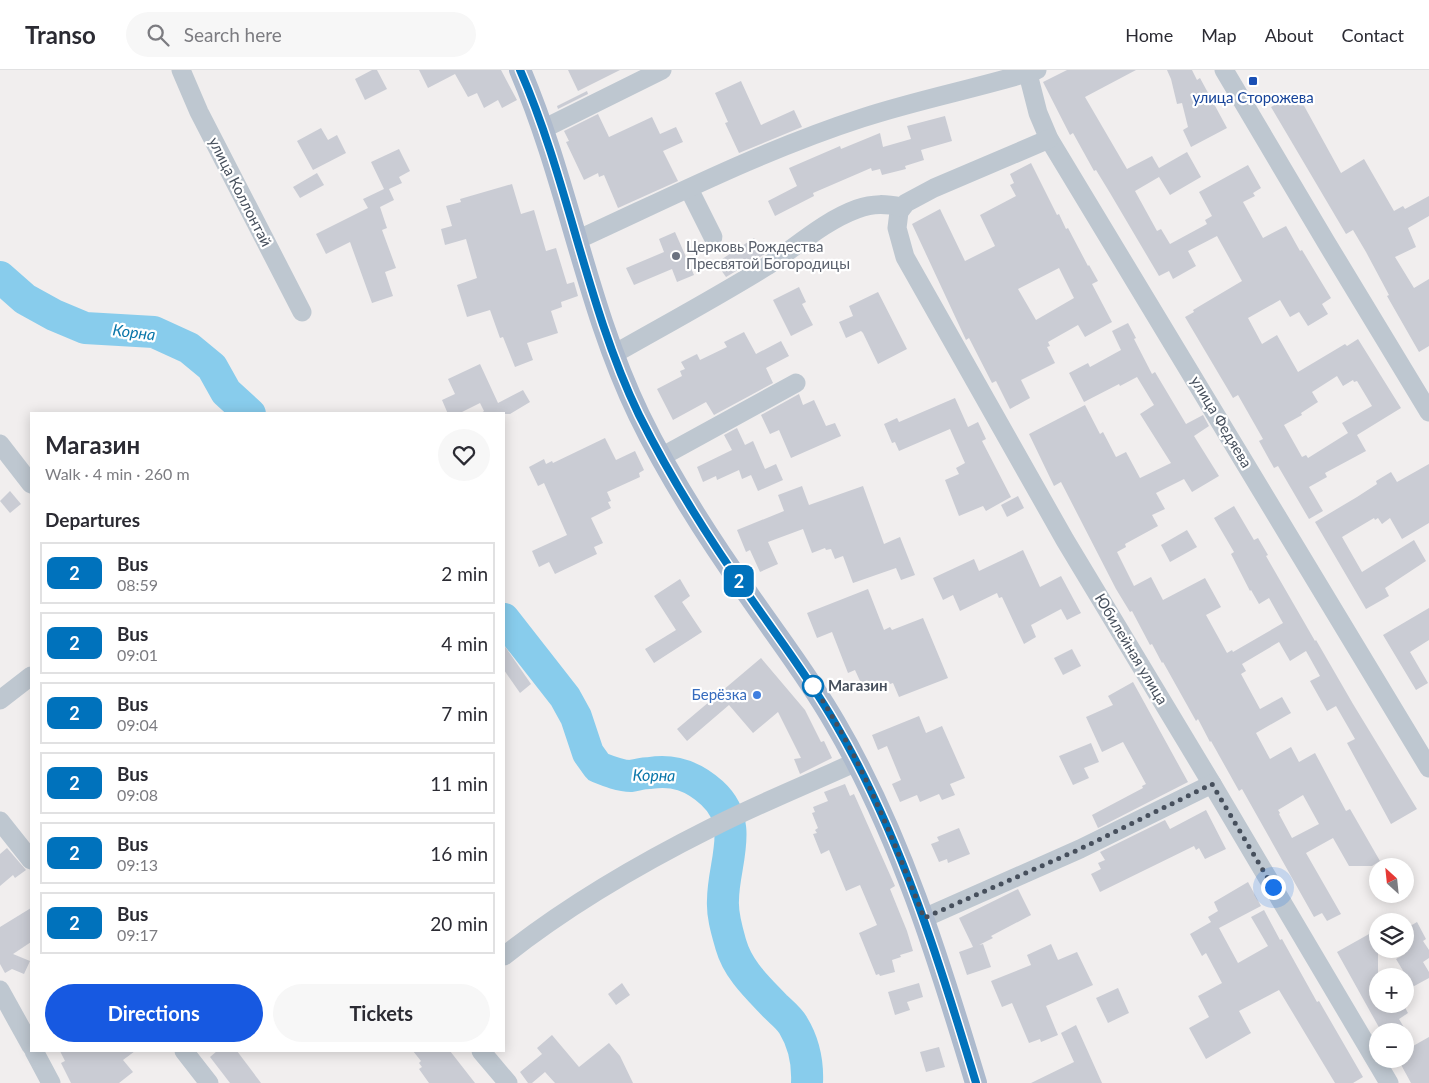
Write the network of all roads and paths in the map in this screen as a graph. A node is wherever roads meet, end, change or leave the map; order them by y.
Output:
1 (181, 70) edge
2 (520, 70) edge
3 (662, 70) edge
4 (1224, 70) edge
5 (1030, 71) edge
6 (543, 129) junction
7 (1049, 139) junction
8 (689, 188) junction
9 (902, 207) junction
10 (713, 237) dead end
11 (577, 240) junction
12 (302, 312) dead end
13 (614, 354) junction
14 (796, 383) dead end
15 (1429, 412) edge
16 (0, 444) edge
17 (661, 457) junction
18 (30, 483) edge
19 (30, 677) edge
20 (0, 700) edge
21 (856, 762) junction
22 (1429, 768) edge
23 (1212, 784) junction
24 (0, 821) edge
25 (30, 859) edge
26 (924, 918) junction
27 (505, 955) edge
28 (0, 990) edge
29 (30, 1044) edge
30 (35, 1052) edge
31 (185, 1052) edge
32 (482, 1052) edge
33 (1382, 1081) edge
34 (51, 1083) edge
35 (209, 1083) edge
36 (508, 1083) edge
37 (976, 1083) edge

1 - 12 street, улица Коллонтай
2 - 6 main road
3 - 6 street
4 - 15 street
5 - 7 street, улица Федяева
5 - 8 street
6 - 11 main road
7 - 9 street
7 - 22 street, улица Федяева
8 - 10 street
8 - 11 street
9 - 13 street
9 - 23 street, Юбилейная улица
11 - 13 main road
13 - 17 main road
14 - 17 street
16 - 18 street
17 - 21 main road
19 - 20 street
21 - 26 main road
21 - 27 street
23 - 26 street
23 - 33 street, Юбилейная улица
24 - 25 street
26 - 37 main road
28 - 29 street
30 - 34 street
31 - 35 street
32 - 36 street

